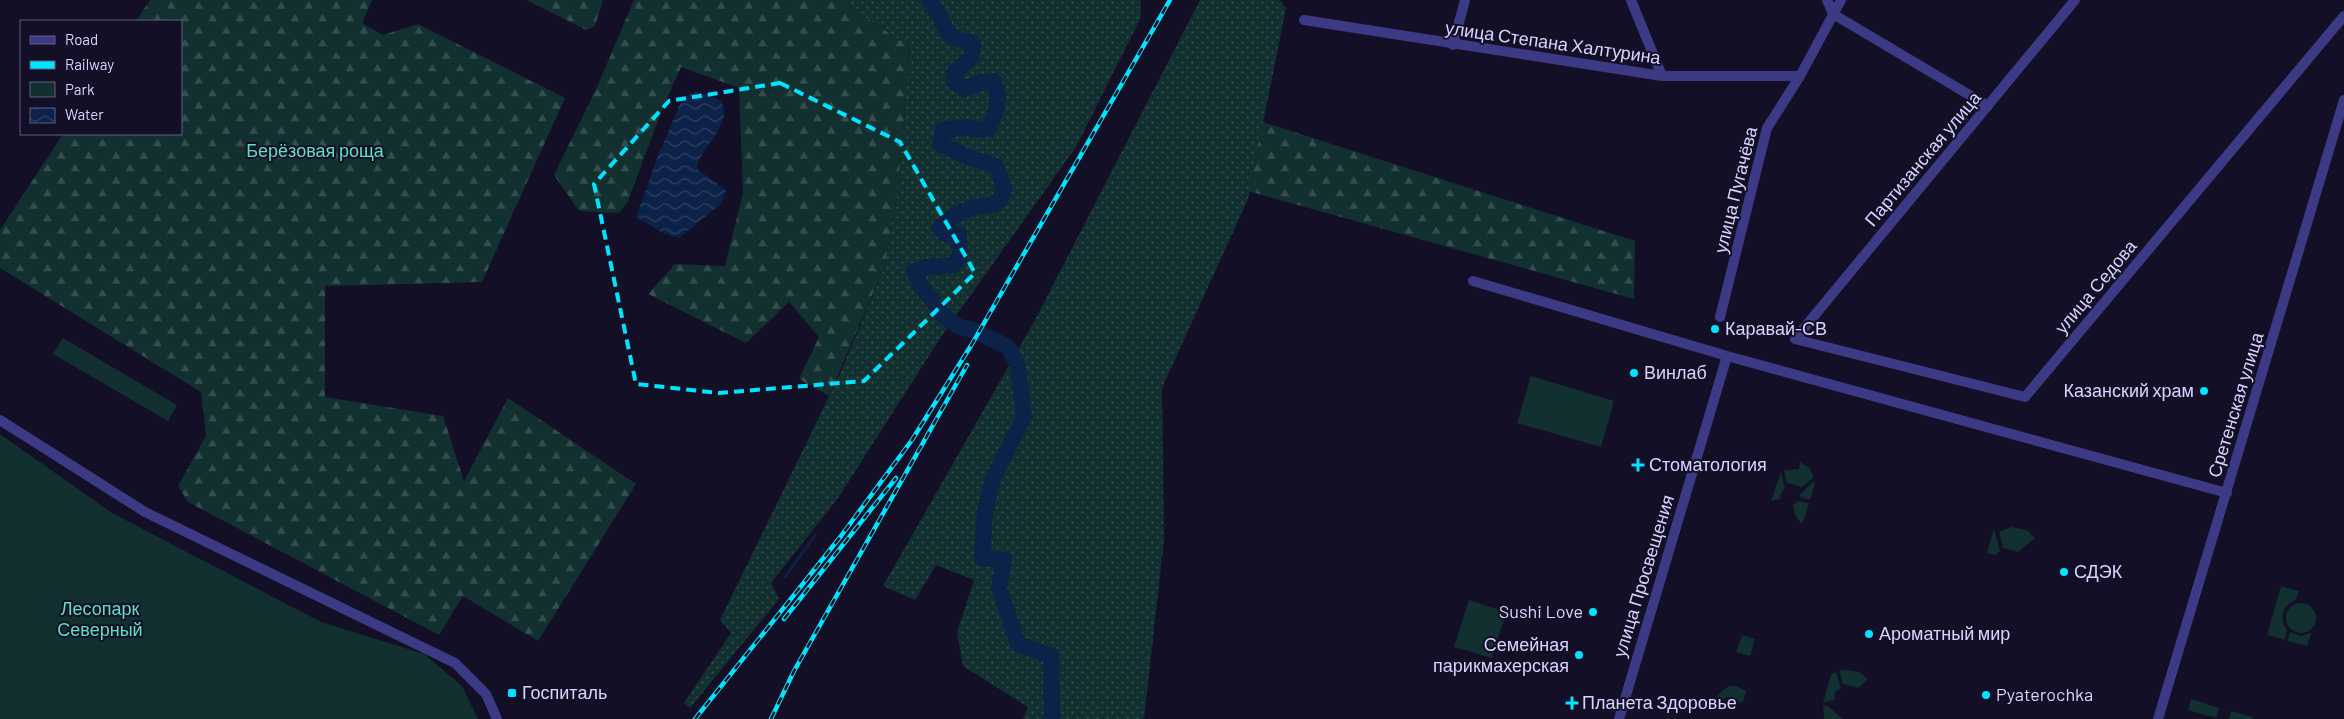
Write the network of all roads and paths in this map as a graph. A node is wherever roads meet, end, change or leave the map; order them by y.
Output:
1 (1465, 0) edge
2 (1631, 0) edge
3 (1828, 0) edge
4 (1841, 0) edge
5 (2076, 0) edge
6 (1834, 14) junction
7 (2344, 16) edge
8 (1304, 20) dead end
9 (1453, 45) junction
10 (1662, 76) junction
11 (1800, 76) junction
12 (2344, 100) edge
13 (1988, 106) junction
14 (1473, 281) dead end
15 (1720, 317) dead end
16 (1795, 339) joint
17 (1727, 356) junction
18 (0, 420) edge
19 (2227, 493) junction
20 (497, 719) edge
21 (1618, 719) edge
22 (2158, 719) edge

1 - 9 street
2 - 10 street
3 - 6 street
4 - 6 street, улица Пугачёва
5 - 13 street, Партизанская улица
6 - 11 street, улица Пугачёва
6 - 13 street
7 - 16 street, улица Седова
8 - 9 street, улица Степана Халтурина
9 - 10 street, улица Степана Халтурина
10 - 11 street, улица Степана Халтурина
11 - 15 street, улица Пугачёва
12 - 19 street, Сретенская улица
13 - 16 street, Партизанская улица
14 - 17 street
17 - 19 street
17 - 21 street, улица Просвещения
18 - 20 street
19 - 22 street, Сретенская улица

